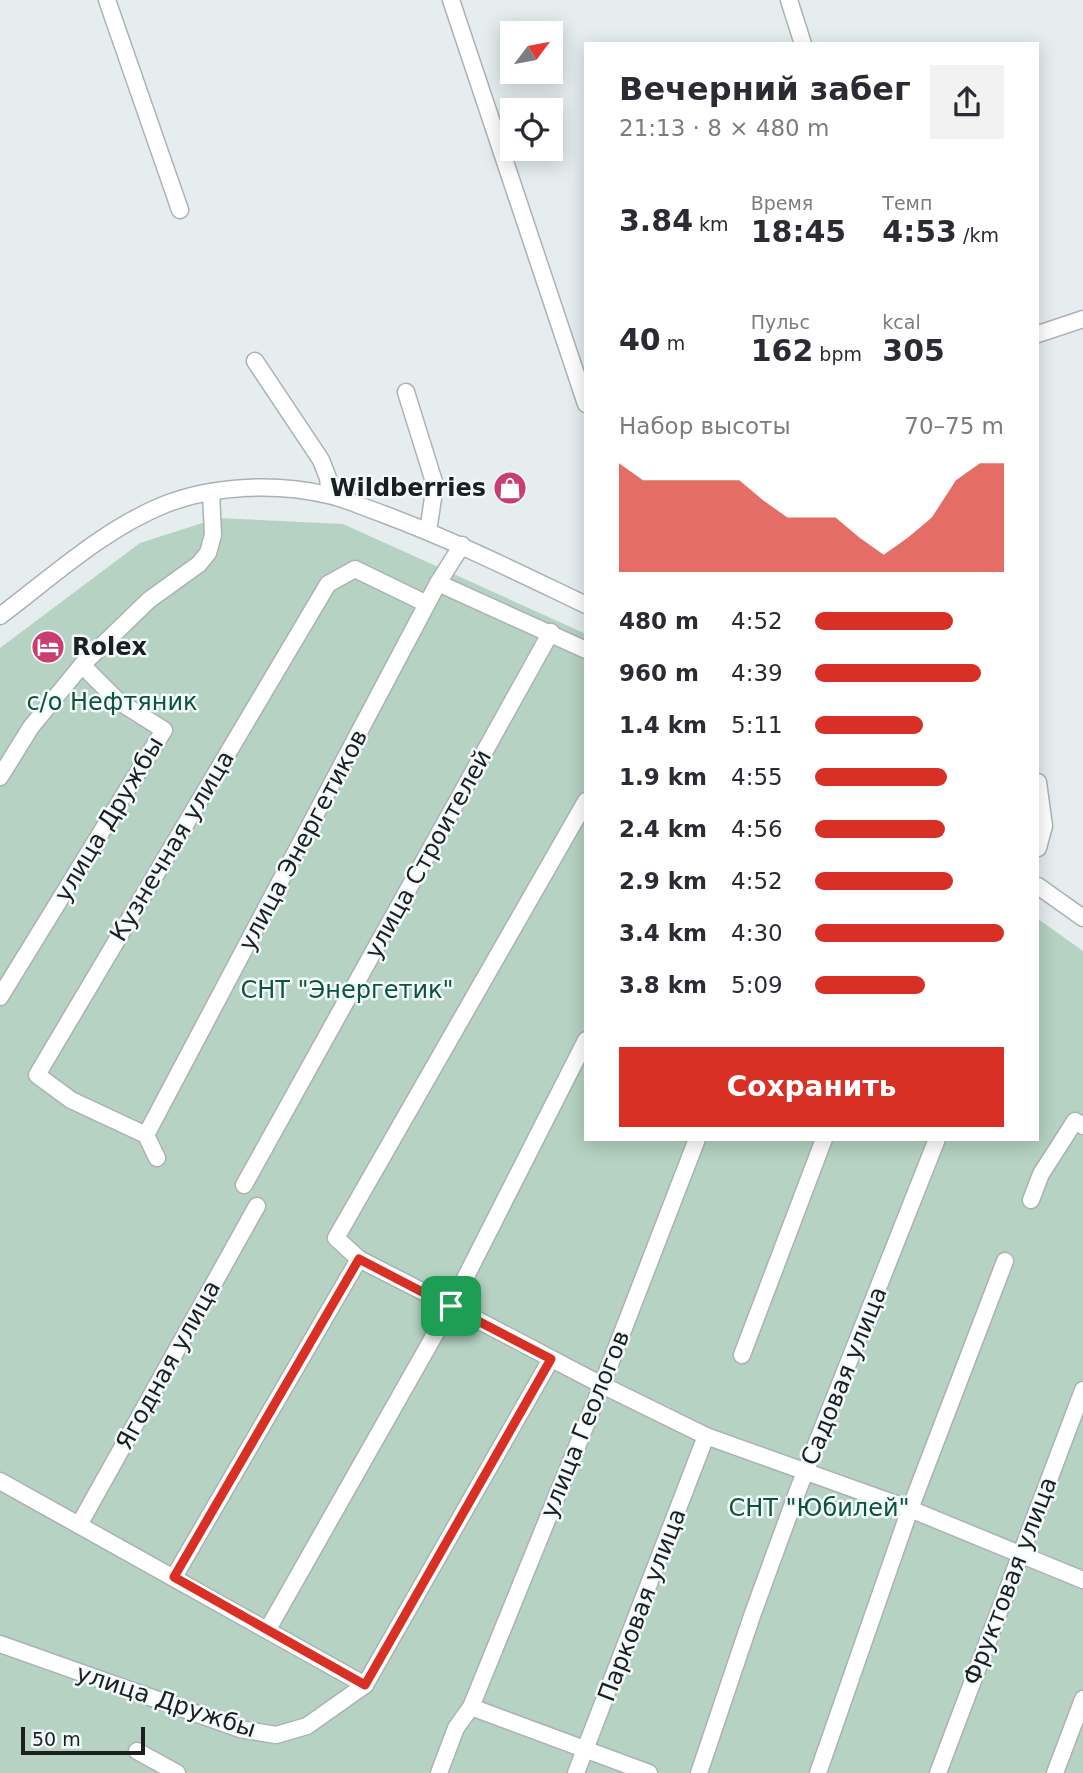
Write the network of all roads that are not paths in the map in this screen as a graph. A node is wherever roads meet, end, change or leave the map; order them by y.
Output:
1 (107, 0) edge
2 (451, 0) edge
3 (789, 0) edge
4 (802, 42) edge
5 (180, 210) dead end
6 (1083, 319) edge
7 (1039, 334) edge
8 (255, 361) dead end
9 (406, 392) dead end
10 (584, 398) edge
11 (211, 492) junction
12 (330, 495) junction
13 (428, 531) junction
14 (461, 545) junction
15 (438, 583) junction
16 (427, 604) junction
17 (584, 604) edge
18 (0, 616) edge
19 (551, 632) junction
20 (584, 649) edge
21 (82, 665) junction
22 (0, 777) edge
23 (1039, 789) edge
24 (584, 804) edge
25 (1039, 844) edge
26 (1039, 887) edge
27 (1083, 918) edge
28 (0, 997) edge
29 (584, 1044) edge
30 (1083, 1126) edge
31 (146, 1135) junction
32 (696, 1141) edge
33 (823, 1141) edge
34 (936, 1141) edge
35 (157, 1158) dead end
36 (244, 1185) dead end
37 (1031, 1200) dead end
38 (257, 1206) dead end
39 (359, 1259) junction
40 (1005, 1261) dead end
41 (451, 1306) junction
42 (742, 1354) dead end
43 (551, 1359) junction
44 (598, 1383) junction
45 (1083, 1390) edge
46 (706, 1437) junction
47 (806, 1472) junction
48 (0, 1481) edge
49 (911, 1509) junction
50 (79, 1525) junction
51 (1020, 1555) junction
52 (174, 1577) junction
53 (1083, 1580) edge
54 (268, 1629) junction
55 (0, 1644) edge
56 (365, 1685) junction
57 (1083, 1699) edge
58 (471, 1707) junction
59 (587, 1750) junction
60 (137, 1751) dead end
61 (177, 1773) edge
62 (439, 1773) edge
63 (576, 1773) edge
64 (649, 1773) edge
65 (699, 1773) edge
66 (818, 1773) edge
67 (938, 1773) edge
68 (1055, 1773) edge

1 - 5 street
2 - 10 street
3 - 4 street
6 - 7 street
8 - 12 street
9 - 13 street
11 - 12 street
11 - 18 street
11 - 21 street
12 - 13 street
13 - 14 street
14 - 15 street, улица Энергетиков
14 - 17 street
15 - 16 street, улица Энергетиков
15 - 19 street
16 - 31 street, улица Энергетиков
16 - 31 street, Кузнечная улица
19 - 20 street
19 - 36 street, улица Строителей
21 - 22 street
21 - 28 street, улица Дружбы
23 - 25 street
24 - 39 street
26 - 27 street
29 - 41 street
30 - 37 street
31 - 35 street
32 - 44 street, улица Геологов
33 - 42 street
34 - 47 street, Садовая улица
38 - 50 street, Ягодная улица
39 - 41 street
39 - 52 street
40 - 49 street
41 - 43 street
41 - 54 street
43 - 44 street
43 - 56 street
44 - 46 street
44 - 58 street, улица Геологов
45 - 51 street, Фруктовая улица
46 - 47 street
46 - 59 street, Парковая улица
47 - 49 street
47 - 65 street, Садовая улица
48 - 50 street
49 - 51 street
49 - 66 street
50 - 52 street
51 - 53 street
51 - 67 street, Фруктовая улица
52 - 54 street
54 - 56 street
55 - 56 street, улица Дружбы
57 - 68 street
58 - 59 street
58 - 62 street, улица Геологов
59 - 63 street, Парковая улица
59 - 64 street
60 - 61 street

